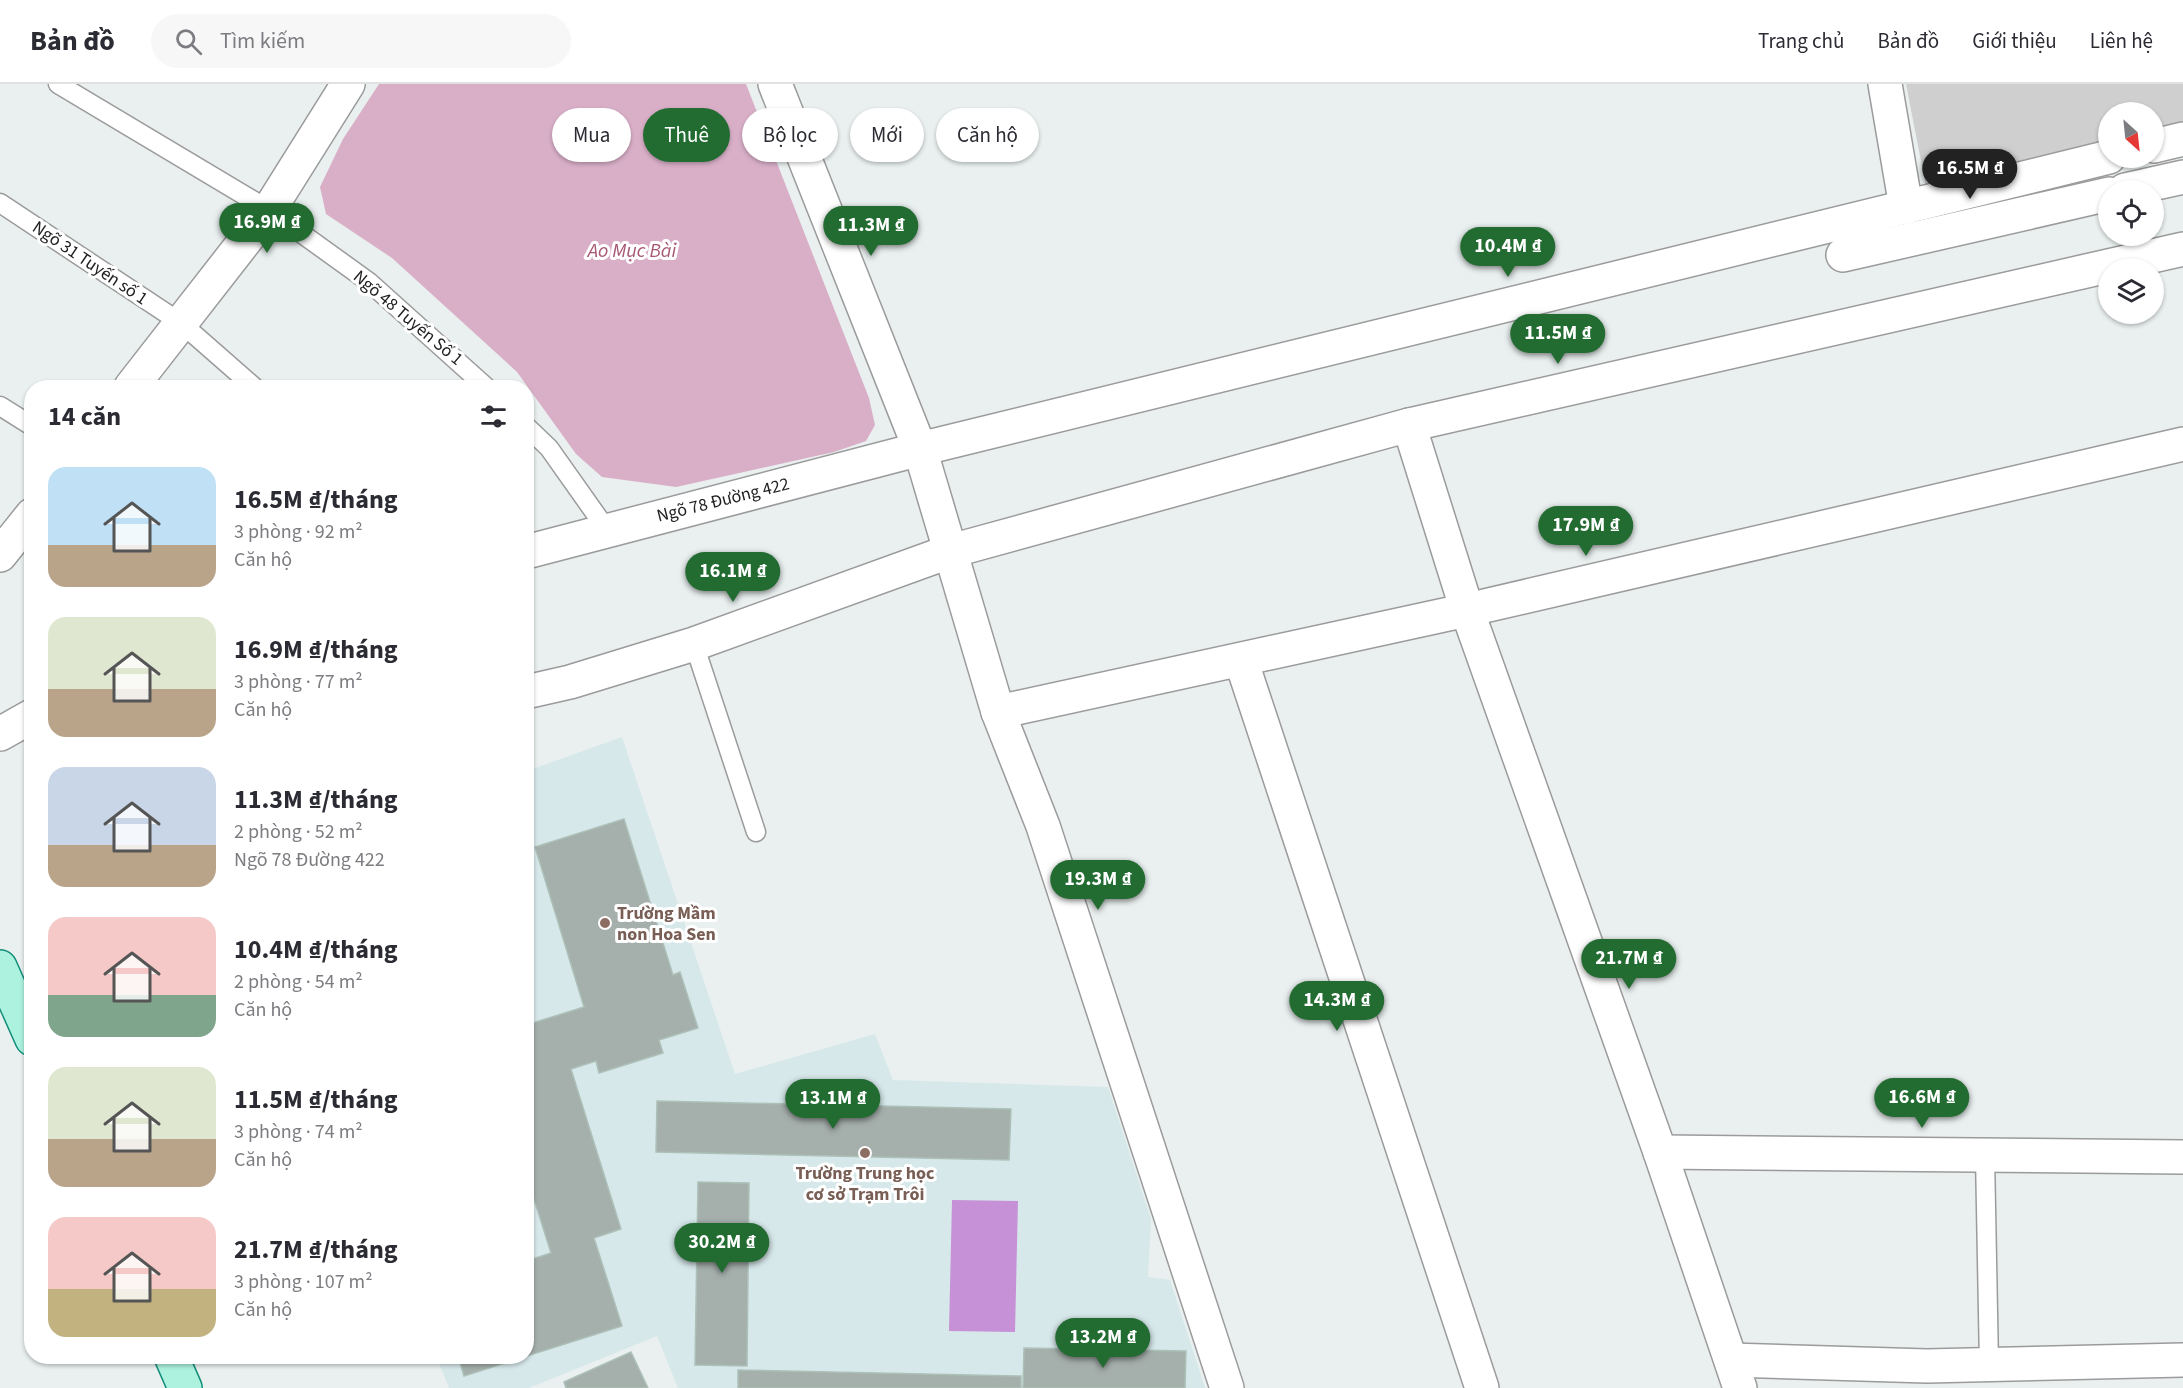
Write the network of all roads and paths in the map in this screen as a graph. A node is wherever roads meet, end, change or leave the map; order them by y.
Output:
1 (58, 84) edge
2 (348, 84) edge
3 (774, 84) edge
4 (1885, 84) edge
5 (2183, 139) edge
6 (2164, 144) edge
7 (2098, 160) edge
8 (2183, 177) edge
9 (2164, 181) edge
10 (2098, 197) edge
11 (0, 203) edge
12 (1906, 207) junction
13 (269, 210) junction
14 (2183, 249) edge
15 (1843, 255) dead end
16 (181, 323) junction
17 (136, 380) edge
18 (246, 380) edge
19 (478, 380) edge
20 (0, 406) edge
21 (24, 421) edge
22 (1409, 425) junction
23 (534, 434) edge
24 (2183, 444) edge
25 (920, 449) junction
26 (24, 525) edge
27 (607, 530) junction
28 (534, 550) edge
29 (951, 551) junction
30 (0, 555) edge
31 (1467, 610) junction
32 (694, 644) junction
33 (1241, 660) junction
34 (534, 690) edge
35 (998, 712) junction
36 (24, 720) edge
37 (0, 734) edge
38 (756, 832) dead end
39 (0, 967) edge
40 (24, 1021) edge
41 (1660, 1152) junction
42 (1985, 1155) junction
43 (2183, 1157) edge
44 (2183, 1360) edge
45 (174, 1364) edge
46 (1989, 1365) junction
47 (1736, 1374) edge
48 (1931, 1377) edge
49 (185, 1388) edge
50 (1227, 1388) edge
51 (1482, 1388) edge

1 - 13 lane, Ngõ 48 Tuyến Số 1
2 - 13 street
3 - 25 street
4 - 12 street
5 - 6 street
7 - 12 street, Ngõ 78 Đường 422
8 - 9 street
10 - 15 street
11 - 16 lane, Ngõ 31 Tuyến số 1
12 - 25 street, Ngõ 78 Đường 422
13 - 16 street
13 - 19 lane, Ngõ 48 Tuyến Số 1
14 - 22 street
16 - 17 street
16 - 18 lane, Ngõ 31 Tuyến số 1
20 - 21 lane
22 - 29 street
22 - 31 street
23 - 27 lane
24 - 31 street
25 - 27 street, Ngõ 78 Đường 422
25 - 29 street
26 - 30 street
27 - 28 street, Ngõ 78 Đường 422
29 - 32 street
29 - 35 street
31 - 33 street
31 - 41 street
32 - 34 street
32 - 38 lane
33 - 35 street
33 - 51 street
35 - 50 street
36 - 37 street
39 - 40 main road
41 - 42 street
41 - 47 street
42 - 43 street
42 - 46 lane
44 - 46 street
45 - 49 main road
46 - 48 street
47 - 48 street

